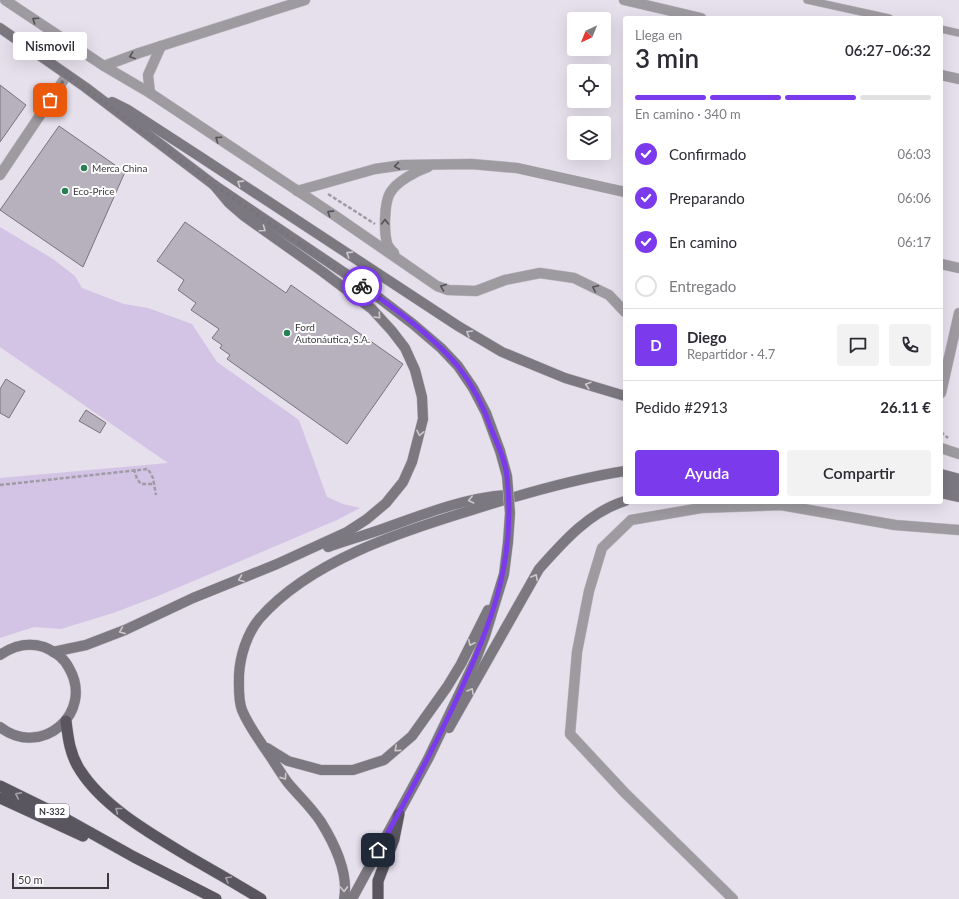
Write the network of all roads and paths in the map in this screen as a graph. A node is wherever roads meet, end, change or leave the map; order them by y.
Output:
1 (5, 0) edge
2 (305, 0) edge
3 (807, 0) edge
4 (630, 1) edge
5 (693, 16) edge
6 (880, 16) edge
7 (0, 28) edge
8 (943, 29) edge
9 (959, 33) edge
10 (161, 46) junction
11 (104, 66) junction
12 (67, 75) junction
13 (943, 75) edge
14 (959, 79) edge
15 (85, 87) junction
16 (150, 93) junction
17 (436, 164) junction
18 (0, 175) edge
19 (214, 185) junction
20 (296, 191) junction
21 (623, 192) edge
22 (397, 258) junction
23 (943, 264) edge
24 (959, 268) edge
25 (623, 310) edge
26 (959, 312) edge
27 (943, 385) edge
28 (623, 395) edge
29 (943, 449) edge
30 (959, 454) edge
31 (134, 469) junction
32 (623, 472) edge
33 (943, 475) edge
34 (959, 479) edge
35 (943, 483) edge
36 (154, 484) junction
37 (0, 485) edge
38 (959, 487) edge
39 (524, 493) junction
40 (943, 494) edge
41 (156, 495) dead end
42 (959, 497) edge
43 (623, 502) edge
44 (959, 530) edge
45 (277, 564) junction
46 (497, 597) junction
47 (53, 652) junction
48 (0, 655) edge
49 (66, 721) junction
50 (0, 727) edge
51 (262, 745) junction
52 (428, 759) junction
53 (0, 786) edge
54 (0, 798) edge
55 (399, 814) junction
56 (134, 857) junction
57 (216, 899) edge
58 (261, 899) edge
59 (344, 899) edge
60 (352, 899) edge
61 (378, 899) edge
62 (733, 899) edge

11 -> 1 street
2 - 10 street
3 - 6 lane
4 - 5 street
7 - 12 main road
8 - 9 lane
10 -> 11 street
10 - 16 street
11 - 16 street
12 - 15 main road
12 - 18 street
13 - 14 street
15 - 19 main road
28 -> 15 main road
20 -> 16 street
17 -> 20 street
17 - 21 street
22 -> 17 street
19 -> 45 main road
19 - 46 main road, bridge
22 -> 20 street
25 -> 22 street
23 - 24 street
26 - 27 street
29 - 30 street
31 - 36 path
31 - 36 path
31 - 37 path
32 - 39 main road
33 - 34 main road
35 - 38 main road
36 - 41 path
39 -> 45 main road
39 - 51 main road
40 - 42 main road
52 -> 43 main road
44 - 62 street
45 -> 47 main road
46 -> 51 main road
46 - 52 main road
47 - 48 main road
47 - 49 main road
49 - 50 main road
58 -> 49 highway
51 -> 59 main road
52 - 55 main road
56 -> 53 highway, N-332
54 - 56 highway, N-332
55 - 60 main road
55 - 61 highway
56 - 57 highway, N-332

